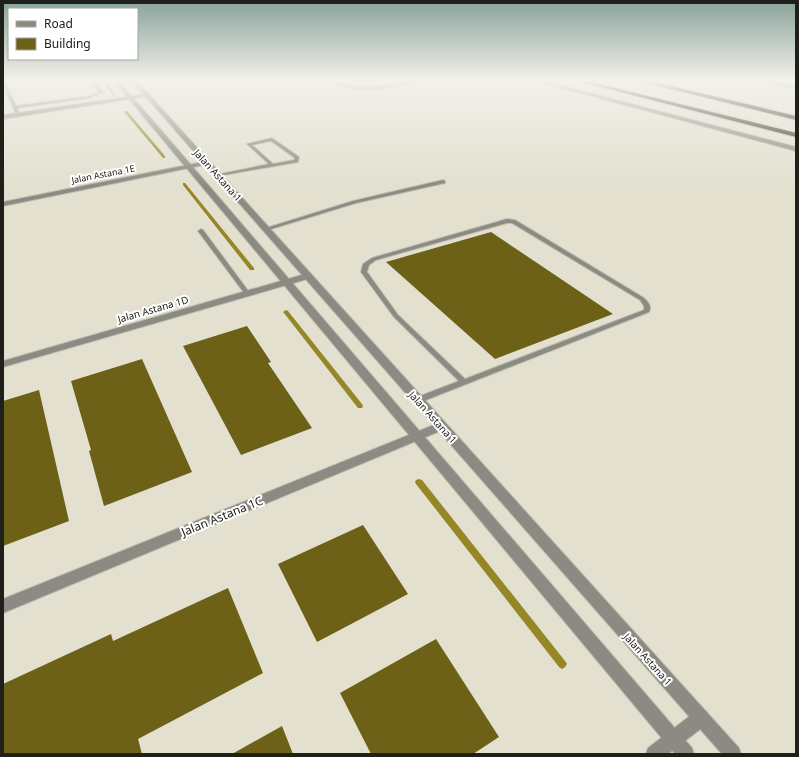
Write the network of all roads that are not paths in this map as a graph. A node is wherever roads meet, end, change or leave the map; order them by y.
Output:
1 (16, 115) edge
2 (145, 115) edge
3 (165, 115) edge
4 (666, 115) edge
5 (717, 115) edge
6 (785, 115) edge
7 (3, 117) edge
8 (796, 118) edge
9 (796, 135) edge
10 (796, 150) edge
11 (207, 163) junction
12 (272, 165) junction
13 (188, 167) junction
14 (218, 175) junction
15 (443, 182) dead end
16 (3, 204) edge
17 (266, 230) junction
18 (201, 231) dead end
19 (308, 276) junction
20 (286, 283) junction
21 (247, 293) junction
22 (3, 364) edge
23 (464, 382) junction
24 (418, 400) junction
25 (441, 426) junction
26 (417, 436) junction
27 (3, 606) edge
28 (701, 718) junction
29 (674, 739) junction
30 (654, 754) edge
31 (686, 754) edge
32 (733, 754) edge

1 - 7 street
2 - 13 street, Jalan Astana 1
3 - 11 street, Jalan Astana 1
4 - 10 street
5 - 9 highway
6 - 8 highway
11 - 13 street, Jalan Astana 1E
11 - 14 street, Jalan Astana 1
12 - 12 lane
12 - 14 lane
13 - 16 street, Jalan Astana 1E
13 - 20 street, Jalan Astana 1
14 - 17 street, Jalan Astana 1
15 - 17 lane
17 - 19 street, Jalan Astana 1
18 - 21 lane
19 - 20 street, Jalan Astana 1D
19 - 24 street, Jalan Astana 1
20 - 21 street, Jalan Astana 1D
20 - 26 street, Jalan Astana 1
21 - 22 street, Jalan Astana 1D
23 - 23 lane
23 - 24 lane
24 - 25 street, Jalan Astana 1
25 - 26 street, Jalan Astana 1C
25 - 28 street, Jalan Astana 1
26 - 27 street, Jalan Astana 1C
26 - 29 street, Jalan Astana 1
28 - 29 street
28 - 32 street, Jalan Astana 1
29 - 30 street
29 - 31 street, Jalan Astana 1

